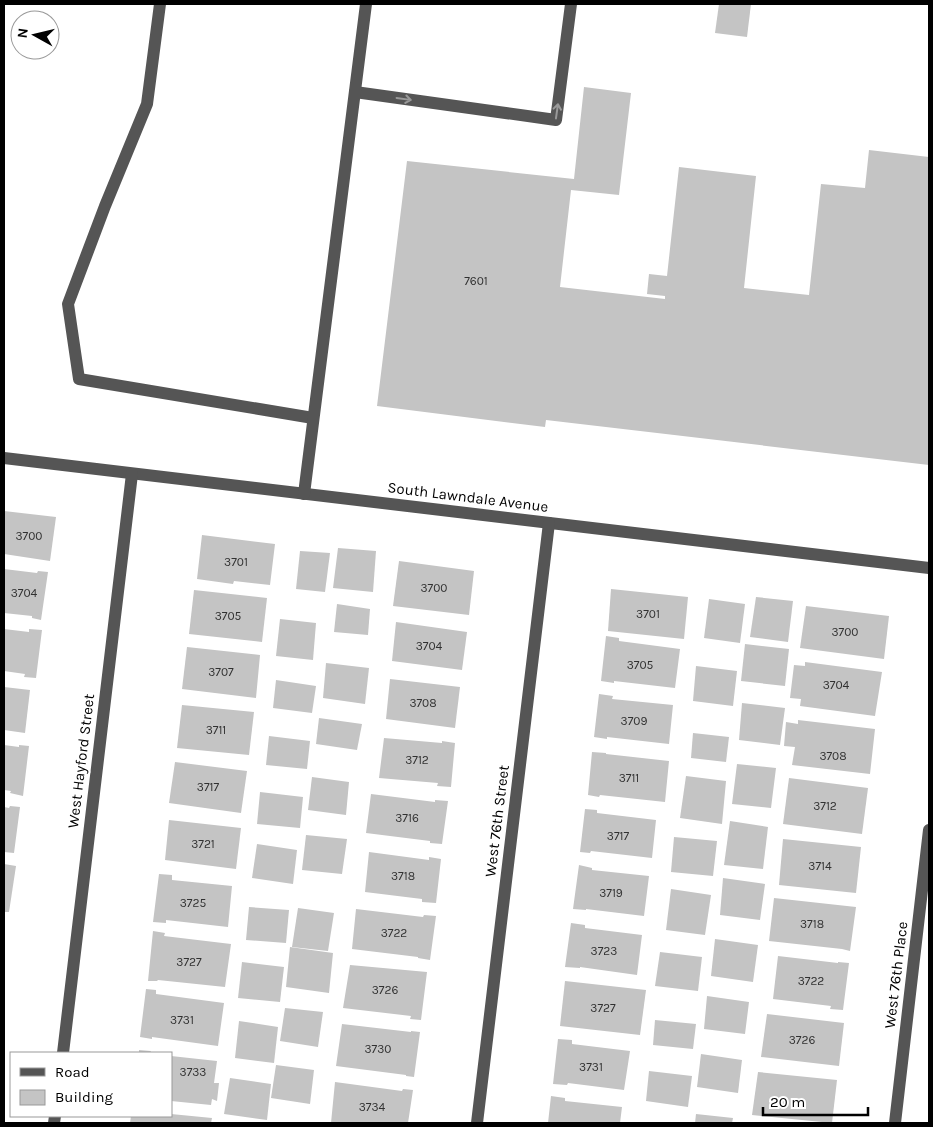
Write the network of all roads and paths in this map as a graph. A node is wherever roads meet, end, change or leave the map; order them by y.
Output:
1 (160, 4) edge
2 (366, 4) edge
3 (571, 4) edge
4 (356, 92) junction
5 (313, 418) junction
6 (4, 458) edge
7 (132, 474) junction
8 (304, 494) junction
9 (549, 523) junction
10 (929, 568) edge
11 (929, 830) edge
12 (63, 1052) edge
13 (477, 1123) edge
14 (895, 1123) edge

1 - 5 street
2 - 4 street
4 -> 3 street
4 - 5 street
5 - 8 street
6 - 7 street, South Lawndale Avenue
7 - 8 street, South Lawndale Avenue
7 - 12 street, West Hayford Street
8 - 9 street, South Lawndale Avenue
9 - 10 street, South Lawndale Avenue
9 - 13 street, West 76th Street
11 - 14 street, West 76th Place

